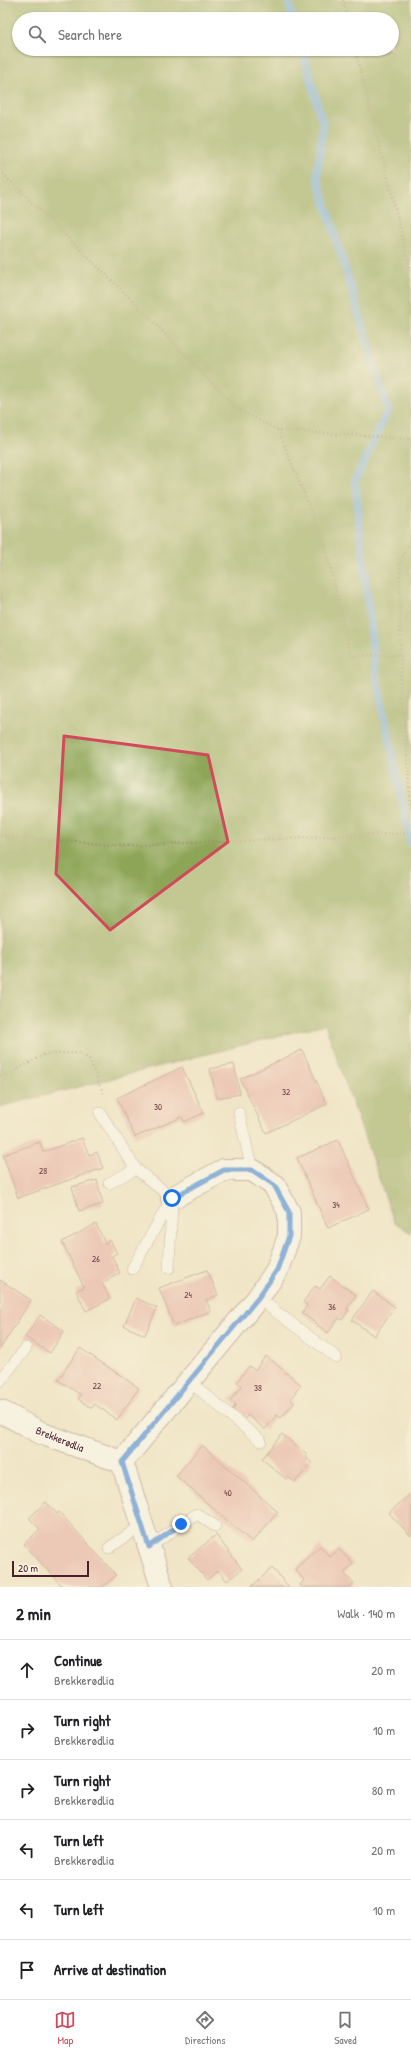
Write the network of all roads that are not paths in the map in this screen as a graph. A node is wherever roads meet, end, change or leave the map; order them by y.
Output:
1 (100, 1113) dead end
2 (239, 1113) dead end
3 (136, 1169) junction
4 (252, 1170) junction
5 (108, 1184) dead end
6 (172, 1198) junction
7 (169, 1268) dead end
8 (132, 1269) dead end
9 (258, 1298) junction
10 (26, 1348) dead end
11 (336, 1358) dead end
12 (0, 1381) edge
13 (189, 1381) junction
14 (0, 1411) edge
15 (261, 1441) dead end
16 (122, 1462) junction
17 (142, 1525) junction
18 (215, 1526) dead end
19 (149, 1547) junction
20 (109, 1548) dead end
21 (162, 1587) edge

1 - 3 lane
2 - 4 lane
3 - 5 lane
3 - 6 lane
4 - 6 street
4 - 9 street
6 - 7 lane
6 - 8 lane
9 - 11 lane
9 - 13 street
10 - 12 lane
13 - 15 lane
13 - 16 street
14 - 16 street, Brekkerødlia
16 - 17 street
17 - 19 street
17 - 20 lane
18 - 19 lane
19 - 21 street

